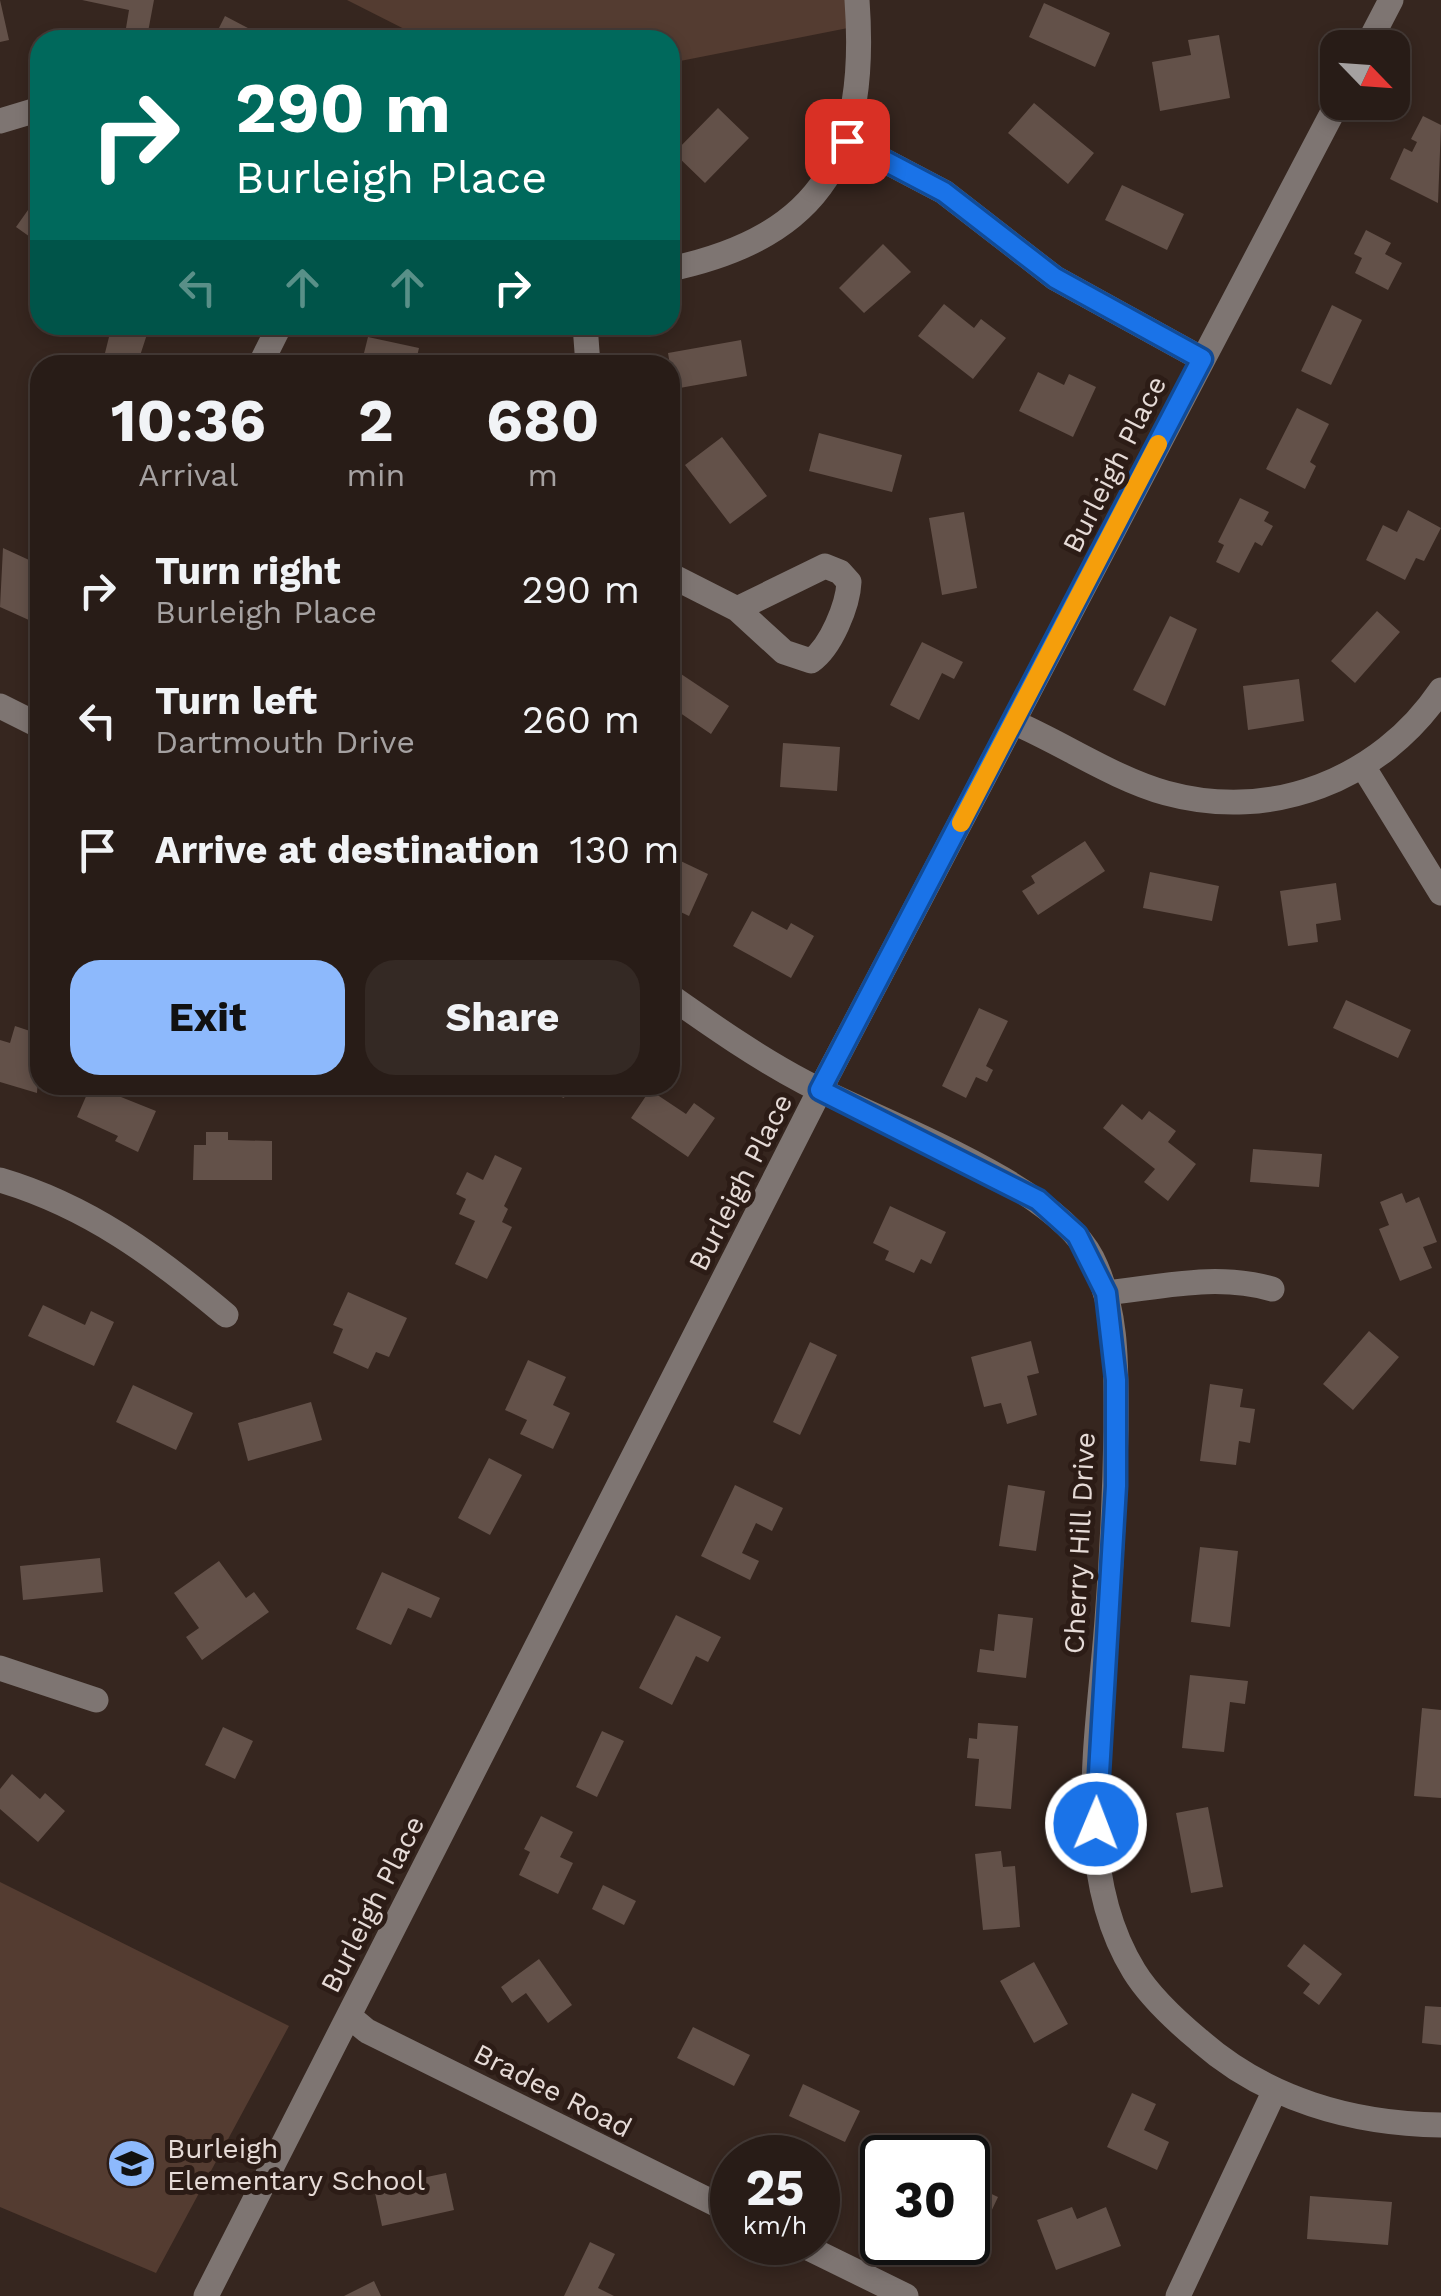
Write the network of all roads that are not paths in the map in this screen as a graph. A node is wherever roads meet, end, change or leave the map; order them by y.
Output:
1 (857, 0) edge
2 (1391, 0) edge
3 (1375, 30) edge
4 (30, 113) edge
5 (1328, 120) edge
6 (0, 122) edge
7 (847, 141) junction
8 (680, 267) edge
9 (1202, 359) junction
10 (680, 580) edge
11 (737, 609) dead end
12 (1441, 690) edge
13 (0, 706) edge
14 (30, 721) edge
15 (1013, 722) junction
16 (1364, 768) junction
17 (1441, 893) edge
18 (680, 1003) edge
19 (820, 1090) junction
20 (0, 1180) edge
21 (1272, 1290) dead end
22 (1106, 1293) junction
23 (226, 1314) dead end
24 (0, 1668) edge
25 (96, 1700) dead end
26 (349, 2016) junction
27 (1275, 2090) junction
28 (1441, 2125) edge
29 (710, 2201) edge
30 (840, 2264) edge
31 (206, 2296) edge
32 (906, 2296) edge
33 (1178, 2296) edge

1 - 7 street
2 - 3 street
4 - 6 street
5 - 9 street, Burleigh Place
7 - 8 street
7 - 9 street
9 - 15 street, Burleigh Place
10 - 11 street
12 - 16 street
13 - 14 street
15 - 16 street
15 - 19 street, Burleigh Place
16 - 17 street
18 - 19 street, Cherry Hill Drive
19 - 22 street, Cherry Hill Drive
19 - 26 street, Burleigh Place
20 - 23 street
21 - 22 street
22 - 27 street, Cherry Hill Drive
24 - 25 street
26 - 29 street, Bradee Road
26 - 31 street, Burleigh Place
27 - 28 street, Cherry Hill Drive
27 - 33 street
30 - 32 street

